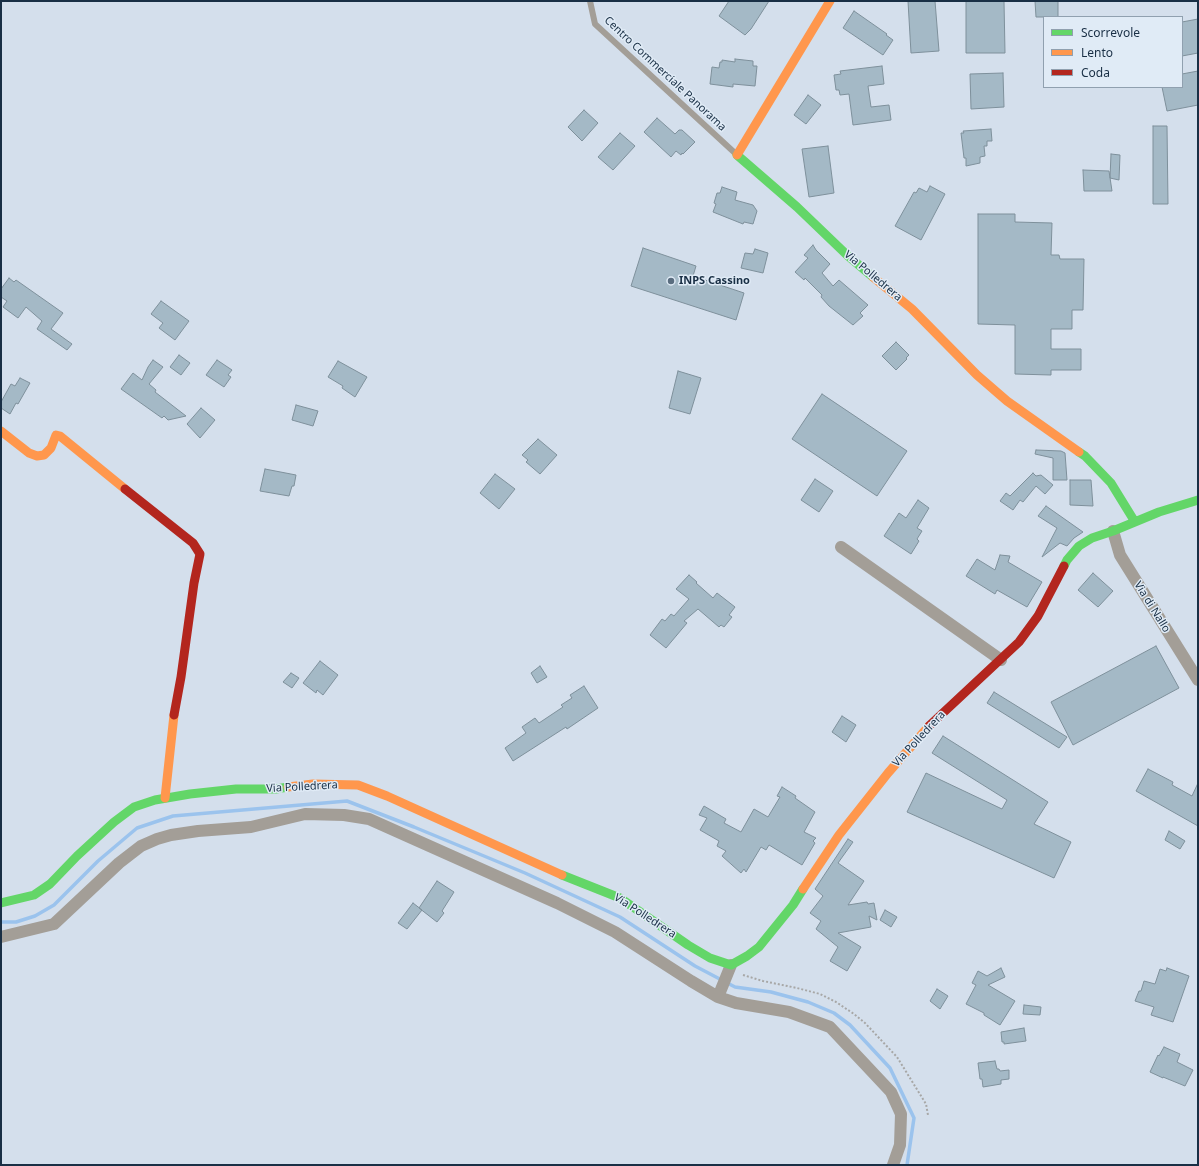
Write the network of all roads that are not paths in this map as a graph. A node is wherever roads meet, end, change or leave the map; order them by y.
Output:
1 (590, 1) edge
2 (830, 1) edge
3 (737, 155) junction
4 (1, 431) edge
5 (1198, 500) edge
6 (1135, 522) junction
7 (1113, 531) junction
8 (841, 547) dead end
9 (1001, 660) junction
10 (1198, 680) edge
11 (165, 798) junction
12 (1, 902) edge
13 (1, 937) edge
14 (730, 969) junction
15 (719, 995) junction
16 (893, 1165) edge

1 - 3 lane, Centro Commerciale Panorama
2 - 3 street
3 - 6 street, Via Polledrera
4 - 11 street
5 - 6 street, Via Polledrera
6 - 7 street, Via Polledrera
7 - 9 street, Via Polledrera
7 - 10 street, Via di Nallo
8 - 9 street
9 - 14 street, Via Polledrera
11 - 12 street, Via Polledrera
11 - 14 street, Via Polledrera
13 - 15 street
14 - 15 street
15 - 16 street

